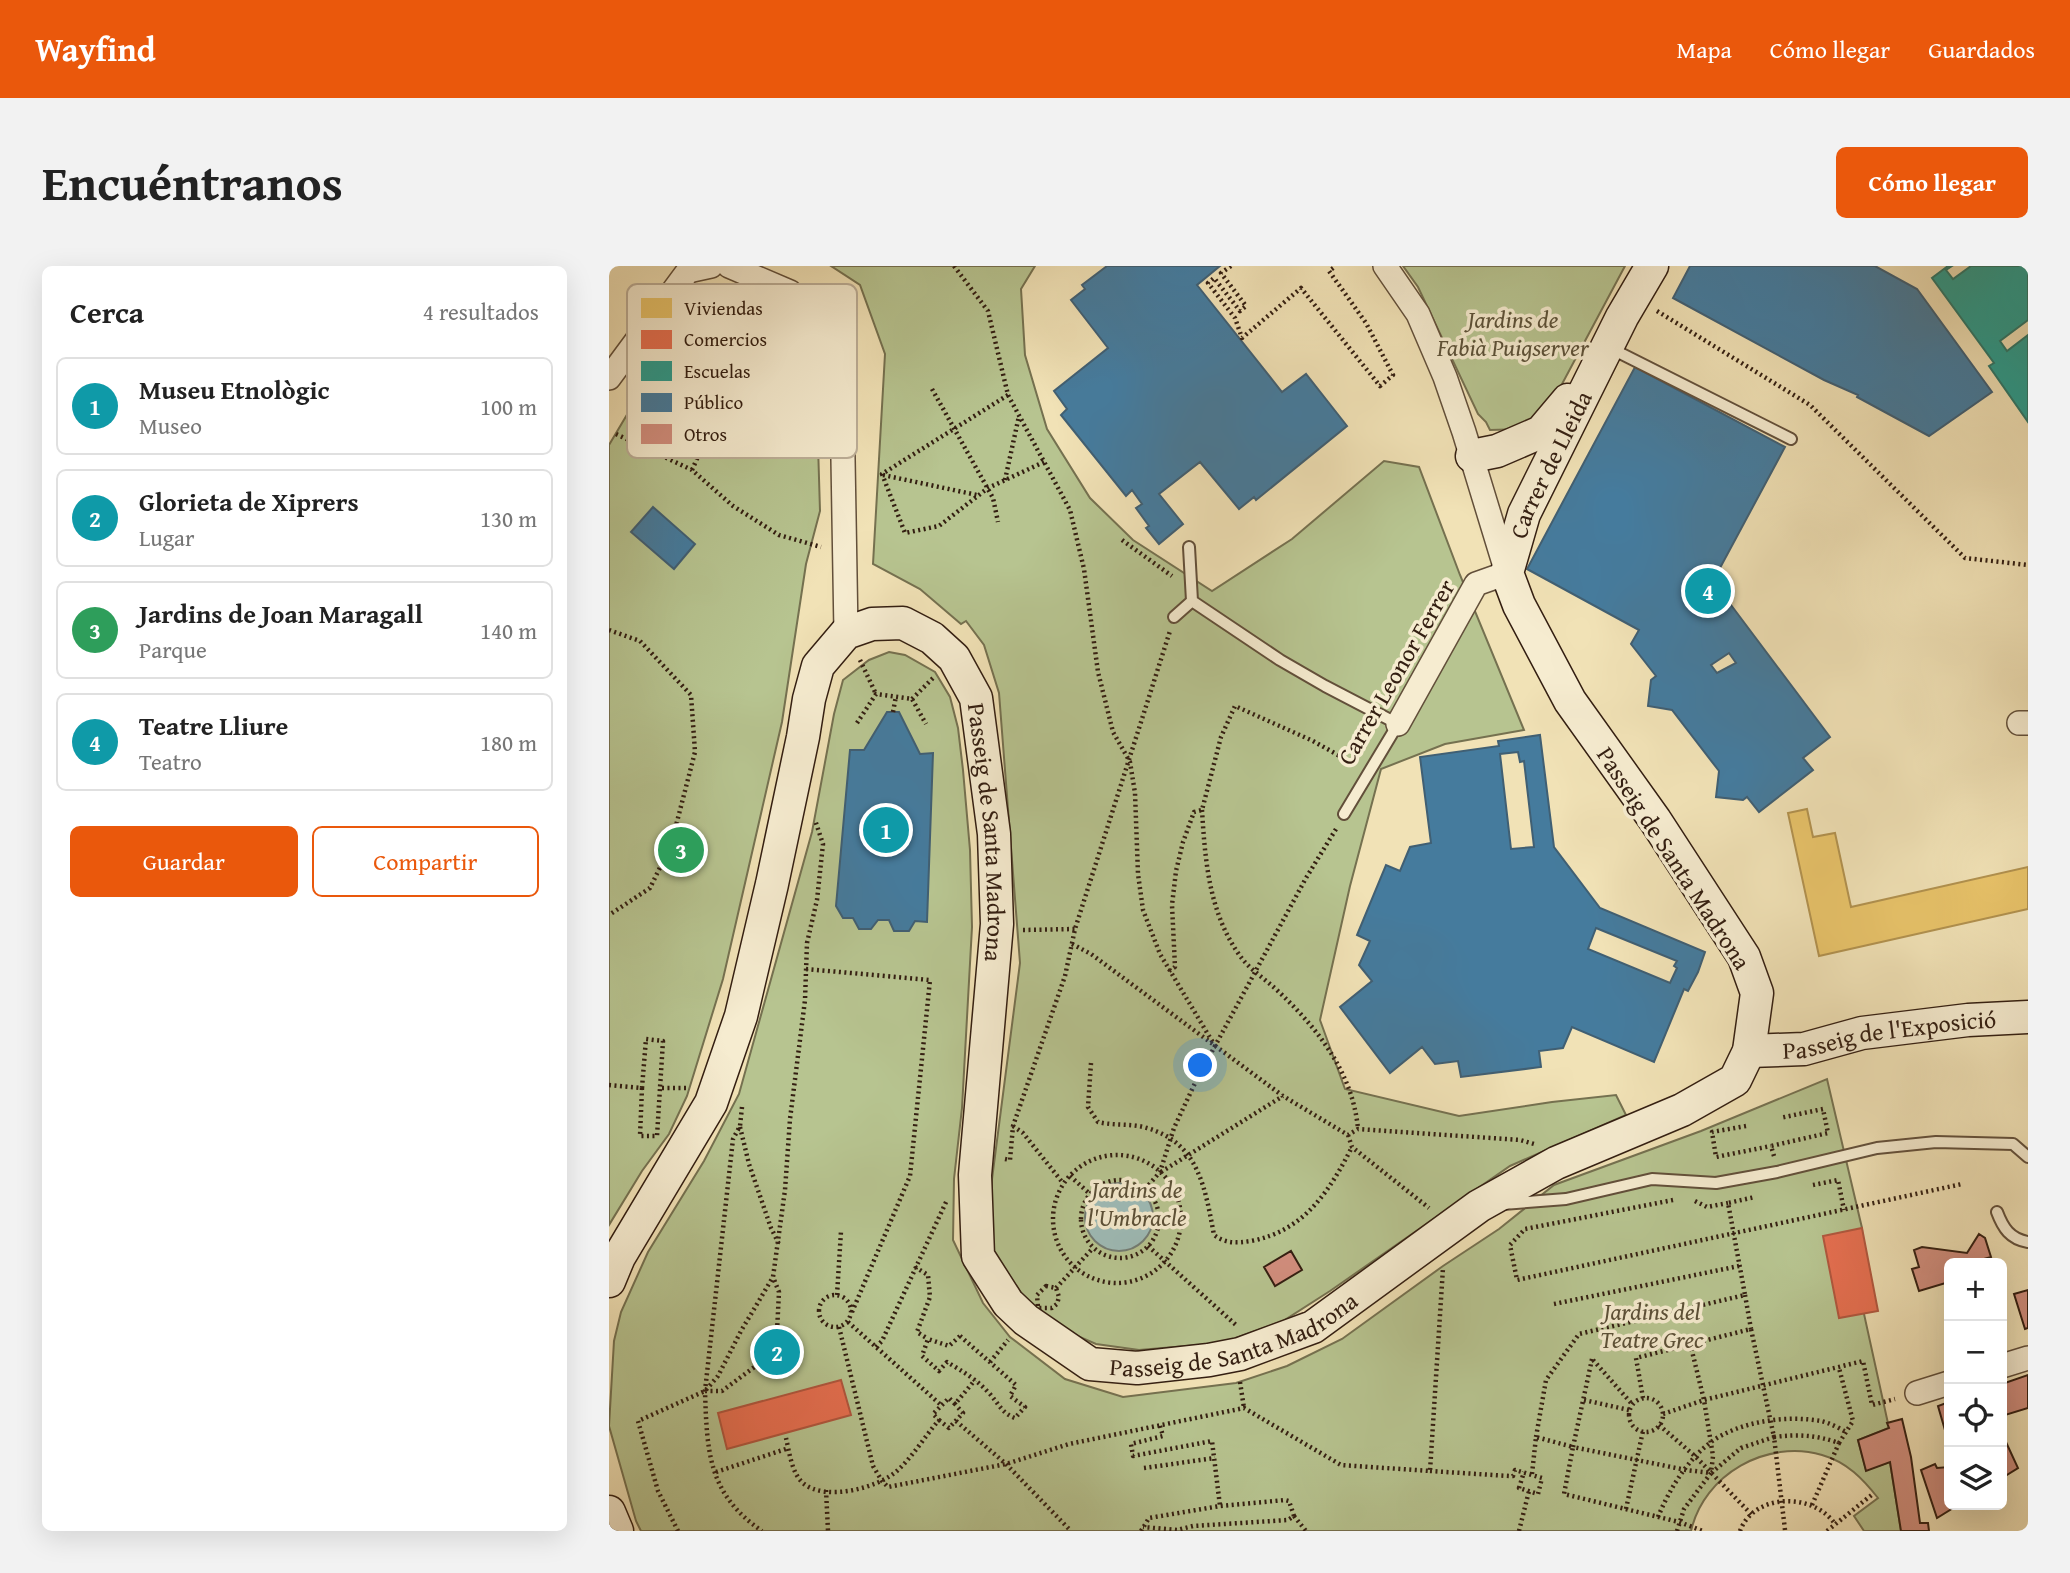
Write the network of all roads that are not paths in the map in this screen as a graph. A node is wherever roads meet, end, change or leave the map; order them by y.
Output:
1 (711, 266) edge
2 (729, 266) edge
3 (1385, 266) edge
4 (1652, 266) edge
5 (678, 284) edge
6 (771, 284) edge
7 (627, 354) edge
8 (1604, 354) junction
9 (609, 378) edge
10 (1791, 439) dead end
11 (1472, 456) junction
12 (844, 458) edge
13 (1189, 547) dead end
14 (1507, 573) junction
15 (1192, 601) junction
16 (1174, 617) road end
17 (852, 645) junction
18 (1398, 724) junction
19 (1345, 814) road end
20 (2028, 1017) edge
21 (1749, 1051) junction
22 (2028, 1157) edge
23 (1479, 1206) junction
24 (1997, 1212) dead end
25 (2028, 1242) edge
26 (609, 1281) edge
27 (2028, 1358) edge
28 (2007, 1364) edge
29 (1946, 1384) edge
30 (1917, 1393) dead end
31 (609, 1512) edge
32 (617, 1531) edge

1 - 5 street
2 - 6 street
3 - 11 street, Passeig de Santa Madrona
4 - 8 street, Carrer de Lleida
7 - 9 street
8 - 10 lane
8 - 11 street, Carrer de Lleida
8 - 14 street, Carrer de Lleida
11 - 14 street, Passeig de Santa Madrona
12 - 17 street
13 - 15 lane
14 - 18 street, Carrer Leonor Ferrer
14 - 21 street, Passeig de Santa Madrona
15 - 16 lane
15 - 18 lane
17 - 23 street, Passeig de Santa Madrona
17 - 26 street
18 - 19 lane, Carrer Leonor Ferrer
20 - 21 street, Passeig de l'Exposició
21 - 23 street, Passeig de Santa Madrona
22 - 23 lane
24 - 25 lane
27 - 28 street
29 - 30 street
31 - 32 street

